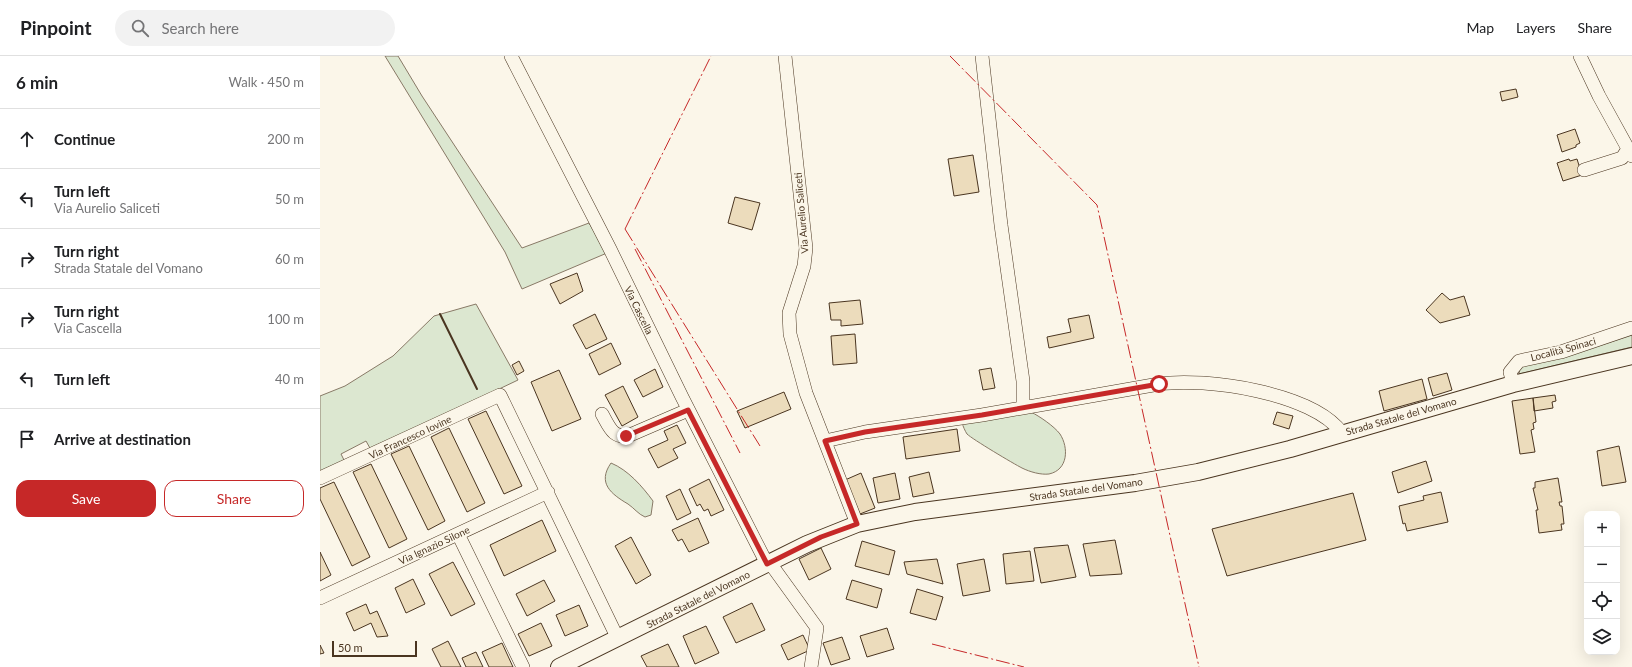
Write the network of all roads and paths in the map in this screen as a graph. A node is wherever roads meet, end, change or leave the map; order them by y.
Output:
1 (511, 56) edge
2 (785, 56) edge
3 (982, 56) edge
4 (1580, 56) edge
5 (1630, 152) edge
6 (1584, 170) dead end
7 (1632, 328) edge
8 (1632, 356) edge
9 (1513, 384) junction
10 (1023, 408) junction
11 (688, 410) junction
12 (602, 414) dead end
13 (1342, 433) junction
14 (825, 441) junction
15 (320, 478) edge
16 (548, 492) junction
17 (857, 524) junction
18 (458, 534) junction
19 (769, 563) junction
20 (320, 598) edge
21 (618, 639) junction
22 (523, 667) edge
23 (559, 667) edge
24 (811, 667) edge

1 - 11 street, Via Cascella
2 - 14 street, Via Aurelio Saliceti
3 - 10 street
4 - 5 street
5 - 6 street
7 - 9 street, Località Spinaci
8 - 9 main road, Strada Statale del Vomano
9 - 13 main road, Strada Statale del Vomano
10 - 13 street
10 - 14 street
11 - 12 street
11 - 19 street, Via Cascella
13 - 17 main road, Strada Statale del Vomano
14 - 17 street, Via Aurelio Saliceti
15 - 16 street, Via Francesco Iovine
16 - 18 street, Via Ignazio Silone
16 - 21 street
17 - 19 main road, Strada Statale del Vomano
18 - 20 street, Via Ignazio Silone
18 - 22 street
19 - 21 main road, Strada Statale del Vomano
19 - 24 street, Via Cascella
21 - 23 main road, Strada Statale del Vomano

